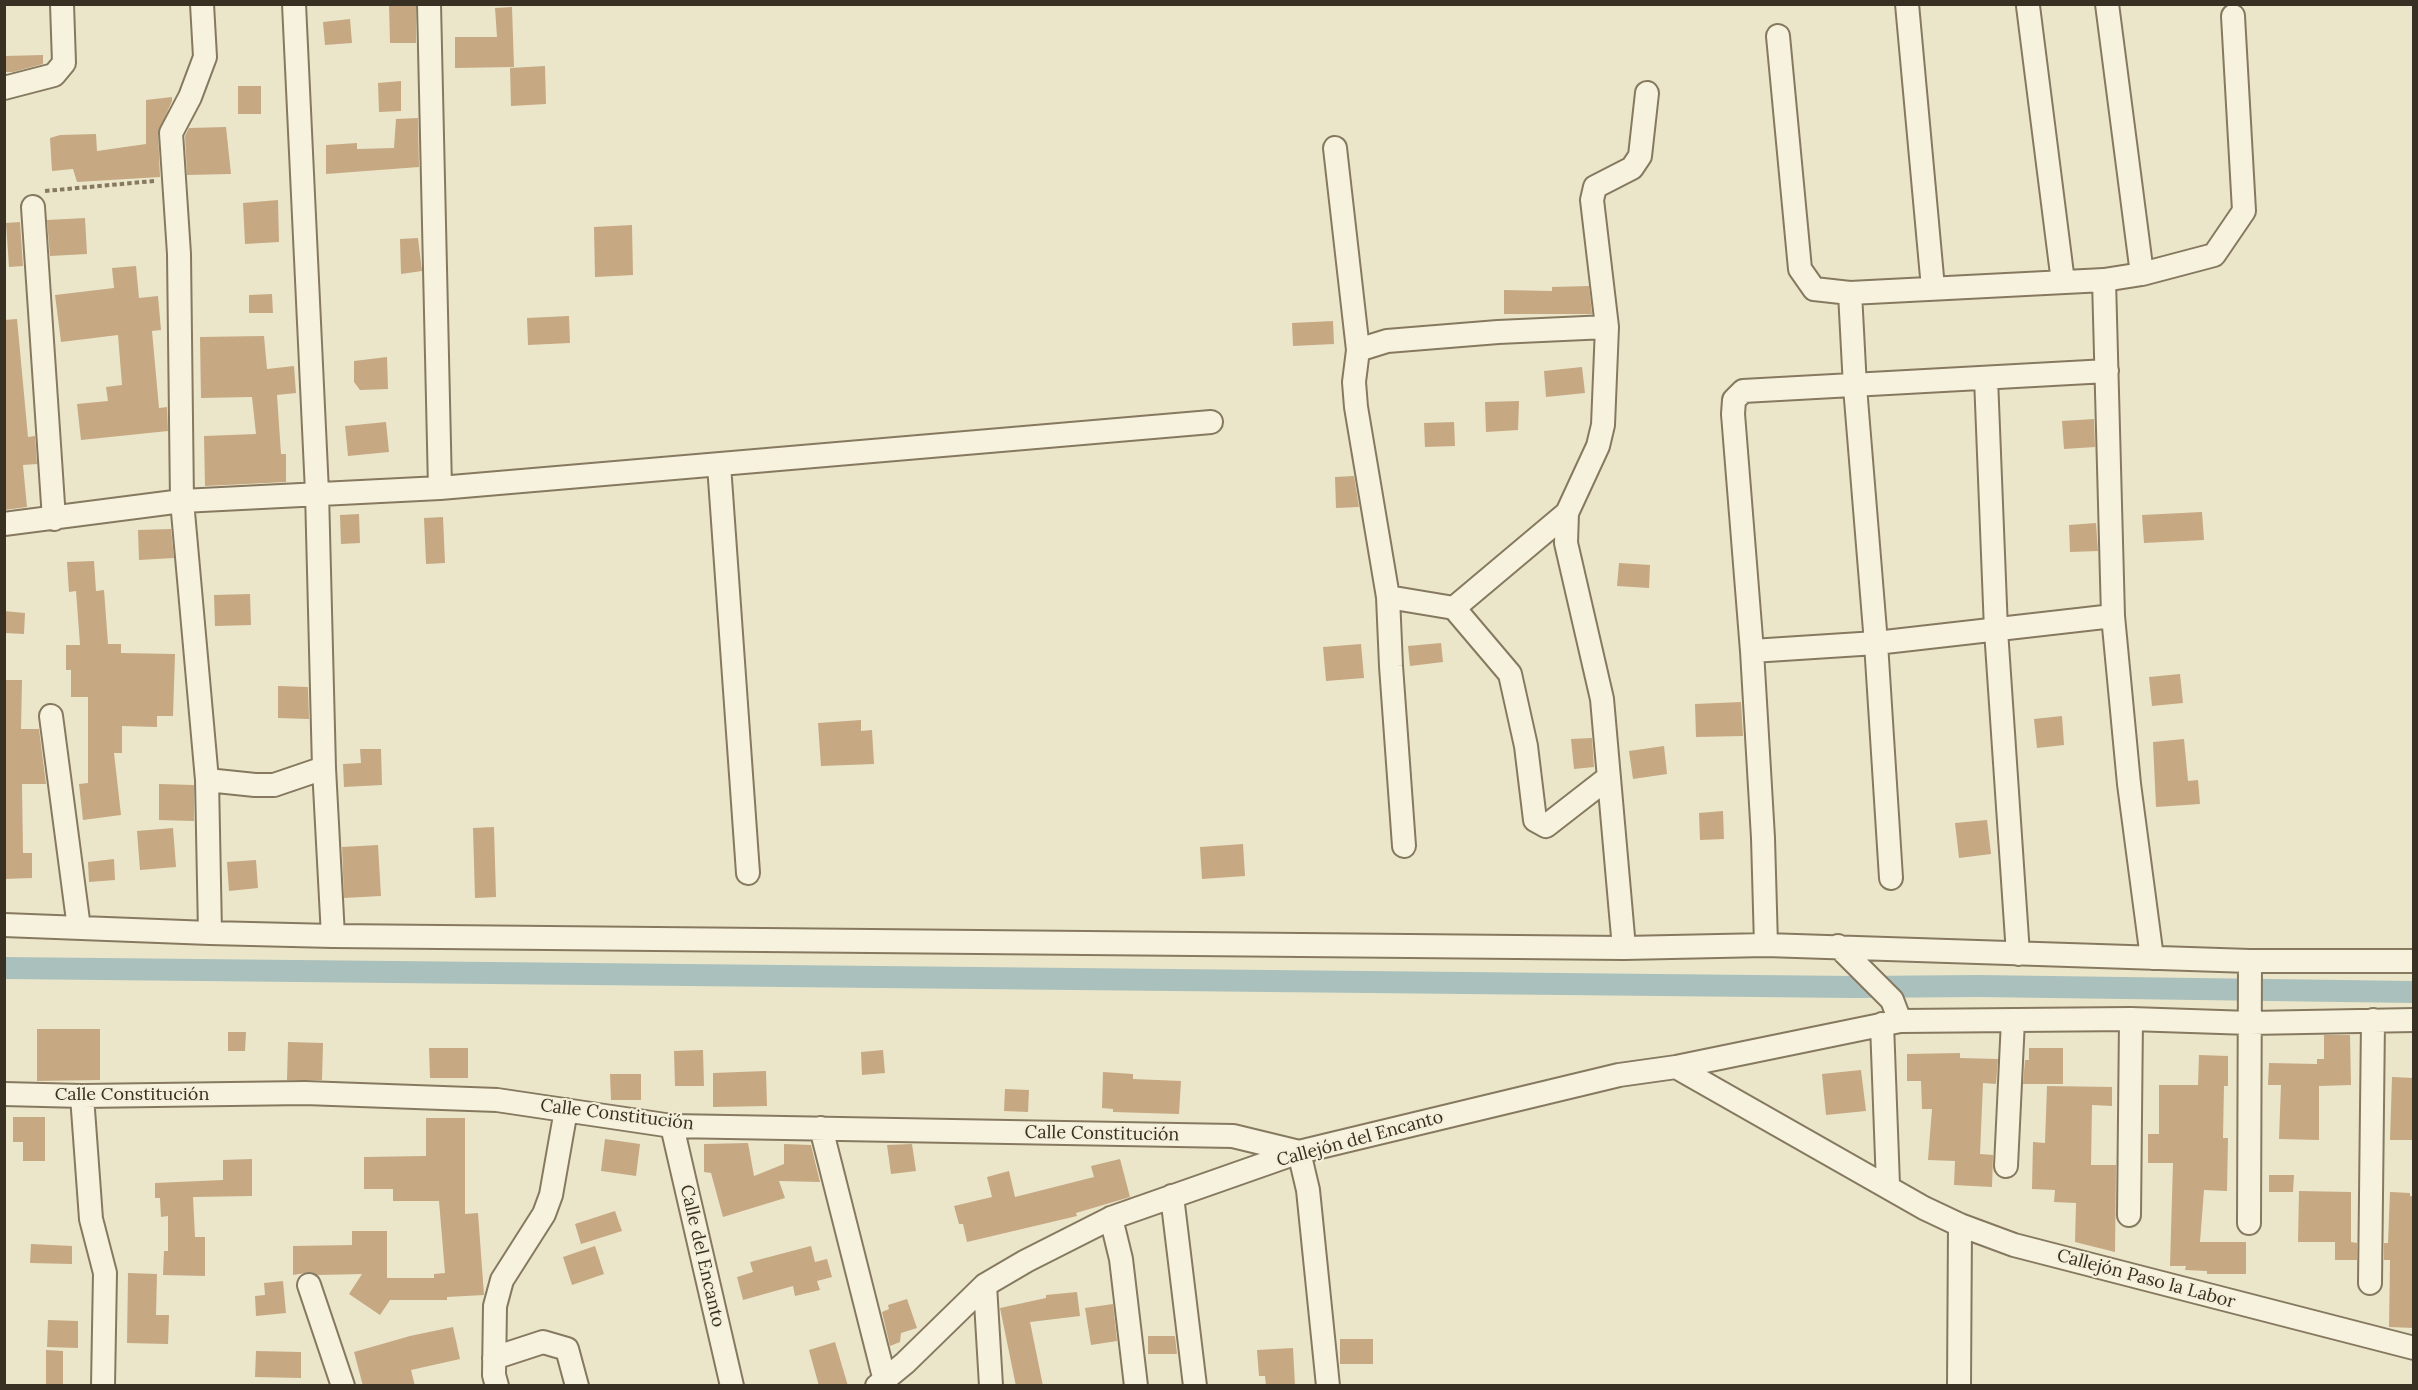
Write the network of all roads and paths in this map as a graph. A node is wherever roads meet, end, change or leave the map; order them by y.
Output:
1 (62, 4) edge
2 (202, 4) edge
3 (294, 4) edge
4 (429, 4) edge
5 (1907, 4) edge
6 (2108, 4) edge
7 (2028, 6) dead end
8 (2233, 16) dead end
9 (1778, 36) dead end
10 (4, 88) edge
11 (1647, 93) dead end
12 (1335, 148) dead end
13 (174, 179) junction
14 (33, 207) joint
15 (2142, 274) junction
16 (2104, 280) junction
17 (2064, 282) junction
18 (1933, 288) junction
19 (1850, 293) junction
20 (1607, 327) junction
21 (1358, 350) junction
22 (2107, 371) junction
23 (1986, 378) junction
24 (1855, 387) junction
25 (1211, 422) dead end
26 (718, 465) junction
27 (440, 488) junction
28 (317, 492) junction
29 (182, 501) junction
30 (1567, 513) junction
31 (54, 519) junction
32 (4, 524) edge
33 (1388, 597) junction
34 (1454, 608) junction
35 (2114, 616) junction
36 (1996, 630) junction
37 (1876, 643) junction
38 (1752, 651) junction
39 (51, 716) dead end
40 (324, 768) junction
41 (1609, 777) junction
42 (207, 780) junction
43 (1404, 846) dead end
44 (748, 873) dead end
45 (1891, 878) dead end
46 (4, 925) edge
47 (79, 928) junction
48 (210, 933) junction
49 (333, 936) junction
50 (1766, 945) junction
51 (1624, 948) junction
52 (1846, 953) junction
53 (2018, 954) junction
54 (2152, 958) junction
55 (2414, 961) edge
56 (2250, 967) junction
57 (2250, 1014) junction
58 (1891, 1015) junction
59 (2131, 1019) junction
60 (2013, 1020) junction
61 (2373, 1020) junction
62 (2414, 1020) edge
63 (1676, 1067) junction
64 (4, 1094) edge
65 (81, 1096) junction
66 (566, 1110) junction
67 (672, 1126) junction
68 (821, 1128) junction
69 (1299, 1152) junction
70 (2006, 1166) dead end
71 (1888, 1185) junction
72 (1172, 1196) junction
73 (2130, 1215) dead end
74 (1111, 1218) junction
75 (2249, 1223) dead end
76 (1960, 1226) junction
77 (2370, 1283) dead end
78 (309, 1285) dead end
79 (985, 1285) junction
80 (2414, 1348) edge
81 (494, 1358) junction
82 (905, 1363) junction
83 (881, 1383) edge
84 (103, 1386) edge
85 (343, 1386) edge
86 (497, 1386) edge
87 (578, 1386) edge
88 (732, 1386) edge
89 (907, 1386) edge
90 (991, 1386) edge
91 (1136, 1386) edge
92 (1195, 1386) edge
93 (1328, 1386) edge
94 (1959, 1386) edge

1 - 10 street
2 - 13 street
3 - 28 street
4 - 27 street
5 - 18 street
6 - 15 street
7 - 17 street
8 - 15 street
9 - 19 street
11 - 20 street
12 - 21 street
13 - 14 path
13 - 29 street
14 - 31 street
15 - 16 street
16 - 17 street
16 - 22 street
17 - 18 street
18 - 19 street
19 - 24 street
20 - 21 street
20 - 30 street
21 - 33 street
22 - 23 street
22 - 35 street
23 - 24 street
23 - 36 street
24 - 37 street
24 - 38 street
25 - 26 street
26 - 27 street
26 - 44 street
27 - 28 street
28 - 29 street
28 - 40 street
29 - 31 street
29 - 42 street
30 - 34 street
30 - 41 street
31 - 32 street
33 - 34 street
33 - 43 street
34 - 41 street
35 - 36 street
35 - 54 street
36 - 37 street
36 - 53 street
37 - 38 street
37 - 45 street
38 - 50 street
39 - 47 street
40 - 42 street
40 - 49 street
41 - 51 street
42 - 48 street
46 - 47 street
47 - 48 street
48 - 49 street
49 - 51 street
50 - 51 street
50 - 52 street
52 - 53 street
52 - 58 street
53 - 54 street
54 - 56 street
55 - 56 street
56 - 57 street
57 - 59 street, Callejón del Encanto
57 - 61 street, Callejón del Encanto
57 - 75 street
58 - 60 street, Callejón del Encanto
58 - 63 street, Callejón del Encanto
58 - 71 street
59 - 60 street, Callejón del Encanto
59 - 73 street
60 - 70 street
61 - 62 street, Callejón del Encanto
61 - 77 street
63 - 69 street, Callejón del Encanto
63 - 71 street, Callejón Paso la Labor
64 - 65 street, Calle Constitución
65 - 66 street, Calle Constitución
65 - 84 street
66 - 67 street, Calle Constitución
66 - 81 street
67 - 68 street, Calle Constitución
67 - 88 street, Calle del Encanto
68 - 69 street, Calle Constitución
68 - 83 street
69 - 72 street, Callejón del Encanto
69 - 93 street
71 - 76 street, Callejón Paso la Labor
72 - 74 street, Callejón del Encanto
72 - 92 street
74 - 79 street, Callejón del Encanto
74 - 91 street
76 - 80 street, Callejón Paso la Labor
76 - 94 street
78 - 85 street
79 - 82 street, Callejón del Encanto
79 - 90 street
81 - 86 street
81 - 87 street
82 - 83 street, Callejón del Encanto
82 - 89 street

